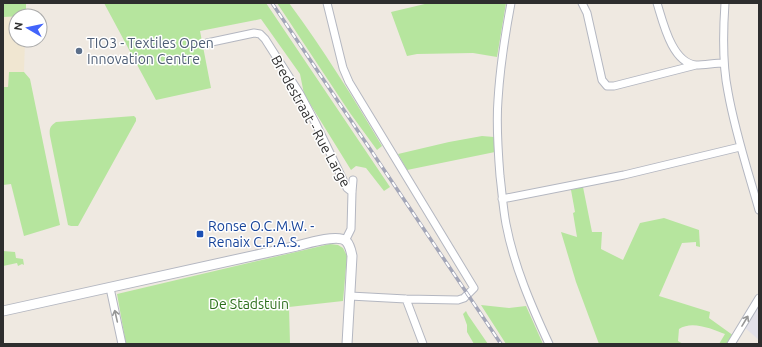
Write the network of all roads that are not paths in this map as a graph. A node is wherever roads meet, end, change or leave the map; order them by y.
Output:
1 (327, 3) edge
2 (511, 3) edge
3 (582, 3) edge
4 (657, 3) edge
5 (725, 3) edge
6 (207, 43) dead end
7 (724, 62) junction
8 (696, 65) junction
9 (740, 147) junction
10 (353, 180) dead end
11 (352, 192) junction
12 (502, 199) junction
13 (759, 210) edge
14 (345, 241) junction
15 (110, 288) junction
16 (350, 296) junction
17 (759, 298) edge
18 (406, 299) junction
19 (3, 311) edge
20 (122, 344) edge
21 (347, 344) edge
22 (423, 344) edge
23 (549, 344) edge
24 (731, 344) edge

1 - 18 street
2 - 12 street
3 - 8 street
4 - 8 street
5 - 7 street
6 - 11 street, Bredestraat - Rue Large
7 - 8 street
7 - 9 street
9 - 12 street
9 - 13 street
10 - 11 street, Bredestraat - Rue Large
11 - 14 street, Bredestraat - Rue Large
12 - 23 street
14 - 15 street
14 - 16 street
15 - 19 street
20 -> 15 street
16 - 18 street
16 - 21 street
24 -> 17 street
18 - 22 street

